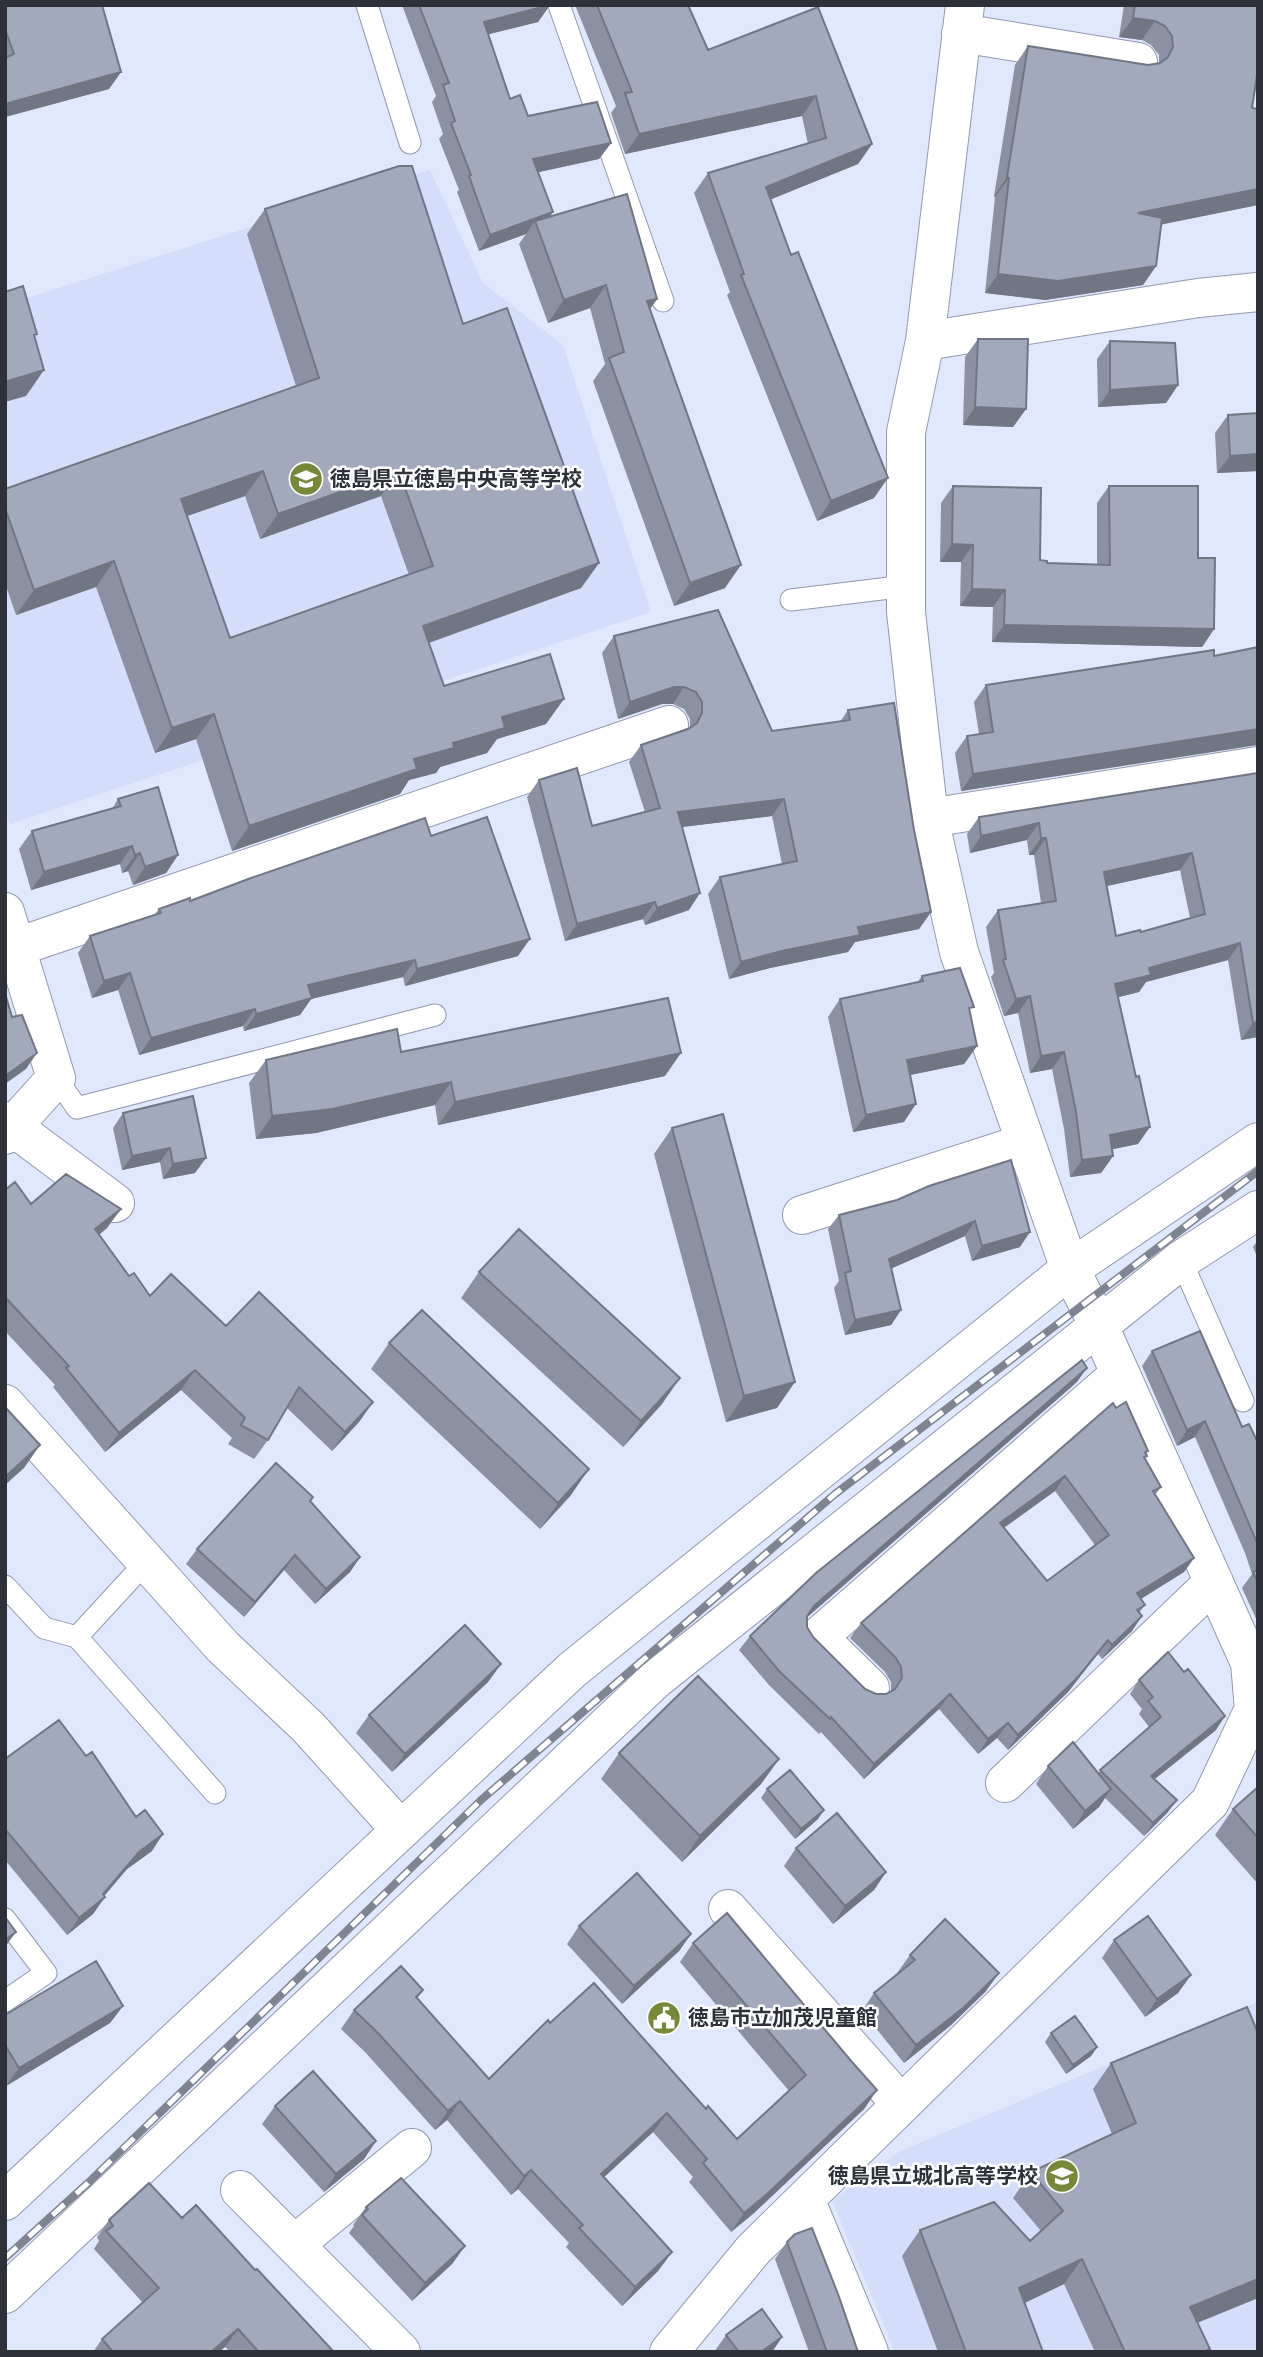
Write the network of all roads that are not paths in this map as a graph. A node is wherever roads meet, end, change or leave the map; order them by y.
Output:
1 (368, 5) edge
2 (559, 5) edge
3 (963, 19) edge
4 (1138, 62) edge
5 (410, 143) dead end
6 (1258, 292) edge
7 (663, 302) dead end
8 (925, 341) junction
9 (906, 586) junction
10 (791, 600) dead end
11 (669, 725) dead end
12 (1258, 766) edge
13 (929, 818) junction
14 (11, 929) edge
15 (435, 1016) dead end
16 (56, 1078) junction
17 (8, 1127) edge
18 (1258, 1142) edge
19 (1026, 1143) junction
20 (115, 1203) edge
21 (1258, 1210) edge
22 (802, 1215) dead end
23 (1181, 1261) junction
24 (1070, 1269) junction
25 (1099, 1326) junction
26 (1120, 1374) junction
27 (1243, 1401) dead end
28 (5, 1404) edge
29 (146, 1562) junction
30 (1213, 1582) junction
31 (5, 1586) edge
32 (77, 1637) junction
33 (1254, 1674) edge
34 (870, 1688) edge
35 (1005, 1783) dead end
36 (215, 1793) dead end
37 (401, 1830) junction
38 (728, 1909) dead end
39 (5, 1919) edge
40 (5, 2001) edge
41 (901, 2104) junction
42 (411, 2148) dead end
43 (240, 2190) dead end
44 (805, 2199) junction
45 (5, 2201) edge
46 (295, 2244) junction
47 (5, 2294) edge
48 (401, 2352) edge
49 (669, 2352) edge
50 (869, 2352) edge

1 - 5 lane
2 - 7 lane
3 - 4 street
3 - 8 street
6 - 8 street
8 - 9 street
9 - 10 lane
9 - 13 street
11 - 14 street
12 - 13 street
13 - 19 street
14 - 16 street
15 - 16 lane
16 - 17 street
17 - 20 street
18 - 24 street
19 - 22 street
19 - 24 street
21 - 23 street
23 - 25 street
23 - 27 lane
24 - 25 street
24 - 37 street
25 - 26 street
25 - 47 street
26 - 30 street
26 - 34 street
28 - 29 street
29 - 32 lane
29 - 37 street
30 - 33 street
30 - 35 street
31 - 32 lane
32 - 36 lane
33 - 41 street
37 - 45 street
38 - 41 street
39 - 40 lane
41 - 44 street
42 - 46 street
43 - 46 street
44 - 49 street
44 - 50 street
46 - 48 street

